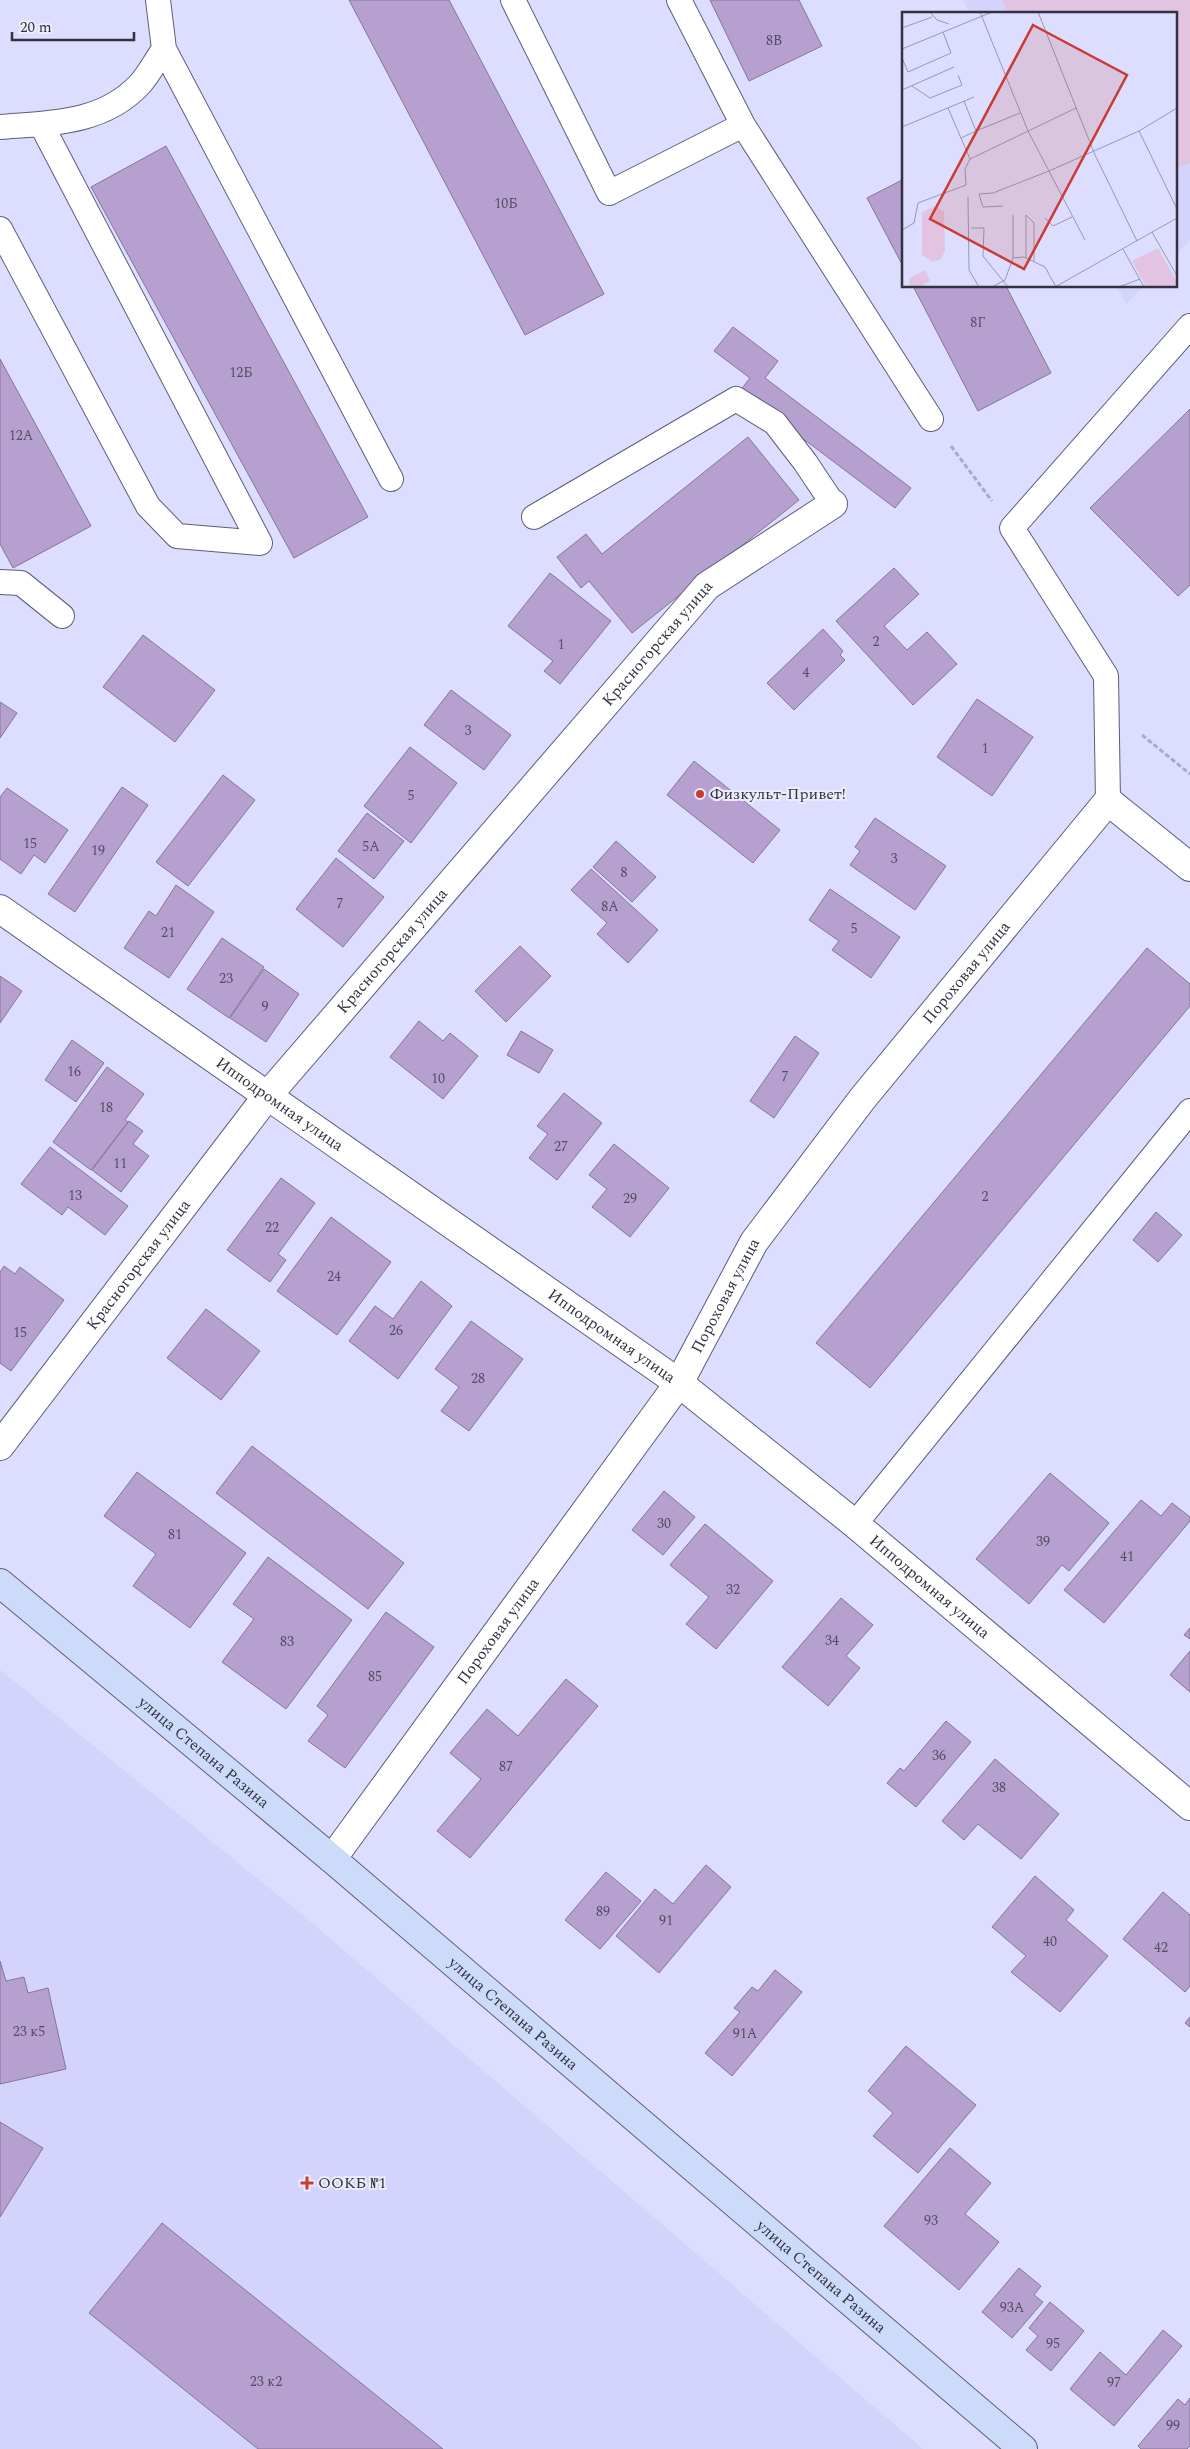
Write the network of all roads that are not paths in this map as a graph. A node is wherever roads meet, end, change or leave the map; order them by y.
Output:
1 (158, 0) edge
2 (513, 0) edge
3 (679, 0) edge
4 (164, 49) junction
5 (41, 124) junction
6 (743, 125) junction
7 (0, 127) edge
8 (0, 229) edge
9 (1190, 326) edge
10 (931, 419) road end
11 (391, 479) dead end
12 (833, 504) joint
13 (534, 516) dead end
14 (0, 582) edge
15 (62, 616) dead end
16 (1108, 801) junction
17 (1190, 867) edge
18 (0, 909) edge
19 (268, 1095) junction
20 (1190, 1111) edge
21 (680, 1383) junction
22 (0, 1446) edge
23 (855, 1524) junction
24 (0, 1583) edge
25 (1190, 1806) edge
26 (332, 1860) junction
27 (1023, 2449) edge

1 - 4 lane
2 - 6 lane
3 - 6 lane
4 - 5 lane
4 - 11 lane
5 - 7 lane
5 - 8 lane
6 - 10 lane
9 - 16 lane
12 - 13 lane
12 - 19 street, Красногорская улица
14 - 15 lane
16 - 17 street
16 - 21 street, Пороховая улица
18 - 19 street, Ипподромная улица
19 - 21 street, Ипподромная улица
19 - 22 street, Красногорская улица
20 - 23 lane
21 - 23 street, Ипподромная улица
21 - 26 street, Пороховая улица
23 - 25 street, Ипподромная улица
24 - 26 main road, улица Степана Разина
26 - 27 main road, улица Степана Разина

